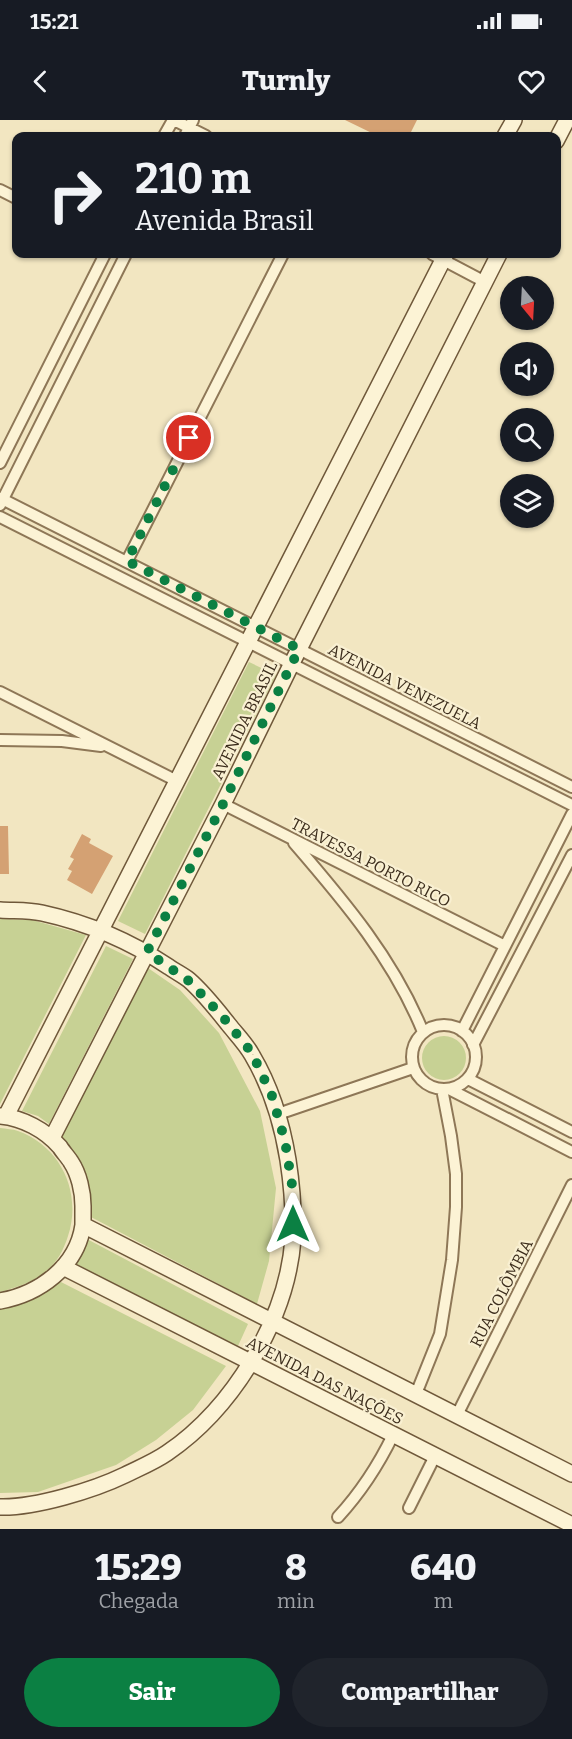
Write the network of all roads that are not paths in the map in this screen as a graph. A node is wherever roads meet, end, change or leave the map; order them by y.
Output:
1 (173, 120) edge
2 (189, 128) edge
3 (103, 258) edge
4 (124, 258) edge
5 (281, 258) edge
6 (439, 258) edge
7 (445, 258) edge
8 (498, 258) edge
9 (485, 282) junction
10 (0, 463) edge
11 (1, 501) edge
12 (0, 517) edge
13 (127, 561) junction
14 (256, 627) junction
15 (248, 641) junction
16 (295, 656) junction
17 (0, 692) edge
18 (0, 740) edge
19 (110, 747) junction
20 (177, 781) junction
21 (572, 788) edge
22 (223, 804) junction
23 (572, 805) edge
24 (572, 814) edge
25 (290, 838) junction
26 (572, 855) edge
27 (0, 910) edge
28 (102, 930) junction
29 (505, 946) junction
30 (147, 952) junction
31 (462, 1031) junction
32 (423, 1032) junction
33 (473, 1045) junction
34 (413, 1068) junction
35 (468, 1078) junction
36 (446, 1089) junction
37 (278, 1114) junction
38 (3, 1116) edge
39 (572, 1132) edge
40 (52, 1138) junction
41 (572, 1152) edge
42 (572, 1185) edge
43 (82, 1225) junction
44 (63, 1267) junction
45 (0, 1301) edge
46 (271, 1322) junction
47 (250, 1362) junction
48 (416, 1394) junction
49 (457, 1415) junction
50 (393, 1435) junction
51 (435, 1456) junction
52 (572, 1474) edge
53 (0, 1507) edge
54 (409, 1508) dead end
55 (338, 1517) dead end
56 (569, 1524) edge

1 - 2 street
3 - 10 street
4 - 11 street
5 - 13 street
6 - 14 main road, AVENIDA BRASIL
7 - 9 street
8 - 9 main road, AVENIDA BRASIL
9 - 16 main road, AVENIDA BRASIL
11 - 13 street, AVENIDA VENEZUELA
12 - 15 street, AVENIDA VENEZUELA
13 - 14 street, AVENIDA VENEZUELA
14 - 15 main road, AVENIDA BRASIL
14 - 16 street, AVENIDA VENEZUELA
15 - 16 street, AVENIDA VENEZUELA
15 - 20 main road, AVENIDA BRASIL
16 - 21 street, AVENIDA VENEZUELA
16 - 22 main road, AVENIDA BRASIL
16 - 23 street, AVENIDA VENEZUELA
17 - 19 street
18 - 19 street
19 - 20 street
20 - 28 main road, AVENIDA BRASIL
22 - 25 street, TRAVESSA PORTO RICO
22 - 30 main road, AVENIDA BRASIL
24 - 29 street
25 - 29 street, TRAVESSA PORTO RICO
25 - 32 street
26 - 33 street
27 - 28 main road
28 - 30 main road
28 - 38 main road, AVENIDA BRASIL
29 - 31 street
30 - 37 main road
30 - 40 main road, AVENIDA BRASIL
31 - 32 street
31 - 33 street
32 - 34 street
33 - 35 street
34 - 36 street
34 - 37 street
35 - 36 street
35 - 39 street
36 - 41 street
36 - 48 street
37 - 46 main road
38 - 40 main road
40 - 43 main road
42 - 49 street, RUA COLÔMBIA
43 - 44 main road
43 - 46 main road, AVENIDA DAS NAÇÕES
44 - 45 main road
44 - 47 main road, AVENIDA DAS NAÇÕES
46 - 47 main road
46 - 48 main road, AVENIDA DAS NAÇÕES
47 - 50 main road, AVENIDA DAS NAÇÕES
47 - 53 main road
48 - 49 main road, AVENIDA DAS NAÇÕES
49 - 52 main road, AVENIDA DAS NAÇÕES
50 - 51 main road, AVENIDA DAS NAÇÕES
50 - 55 street
51 - 54 street
51 - 56 main road, AVENIDA DAS NAÇÕES

